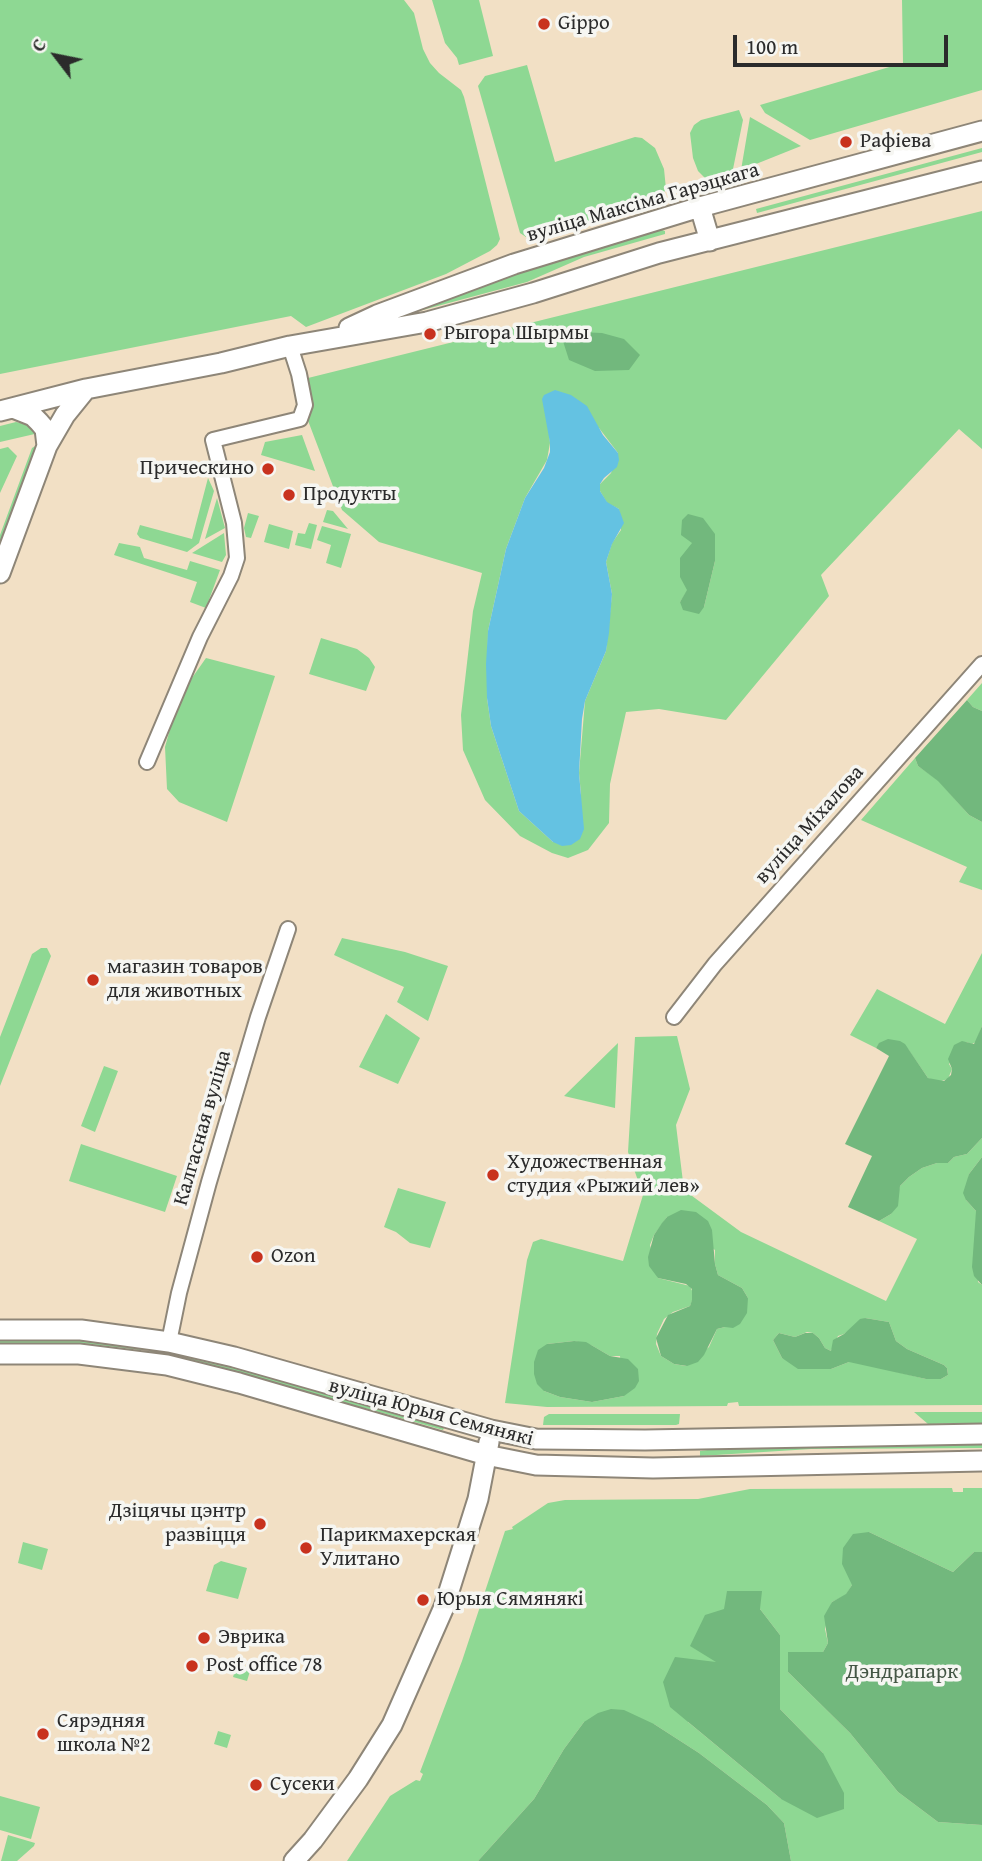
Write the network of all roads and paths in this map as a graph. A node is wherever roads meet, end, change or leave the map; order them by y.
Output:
1 (982, 131) edge
2 (982, 171) edge
3 (700, 208) junction
4 (710, 241) junction
5 (324, 340) junction
6 (290, 346) junction
7 (86, 389) junction
8 (6, 410) edge
9 (47, 446) junction
10 (0, 573) edge
11 (982, 664) edge
12 (147, 762) dead end
13 (288, 929) dead end
14 (674, 1017) dead end
15 (0, 1330) edge
16 (169, 1342) junction
17 (0, 1354) edge
18 (491, 1430) junction
19 (982, 1434) edge
20 (486, 1455) junction
21 (982, 1461) edge
22 (295, 1861) edge

1 - 3 main road, вуліца Максіма Гарэцкага
2 - 4 main road, вуліца Максіма Гарэцкага
3 - 4 main road
3 - 5 main road, вуліца Максіма Гарэцкага
4 - 5 main road, вуліца Максіма Гарэцкага
5 - 6 main road, вуліца Максіма Гарэцкага
6 - 7 main road, вуліца Максіма Гарэцкага
6 - 12 street
7 - 8 main road, вуліца Максіма Гарэцкага
7 - 9 main road
8 - 9 main road
9 - 10 main road
11 - 14 street, вуліца Міхалова
13 - 16 street, Калгасная вуліца
15 - 16 main road, вуліца Юрыя Семянякі
16 - 18 main road, вуліца Юрыя Семянякі
17 - 20 main road, вуліца Юрыя Семянякі
18 - 19 main road, вуліца Юрыя Семянякі
18 - 20 main road
20 - 21 main road, вуліца Юрыя Семянякі
20 - 22 main road

